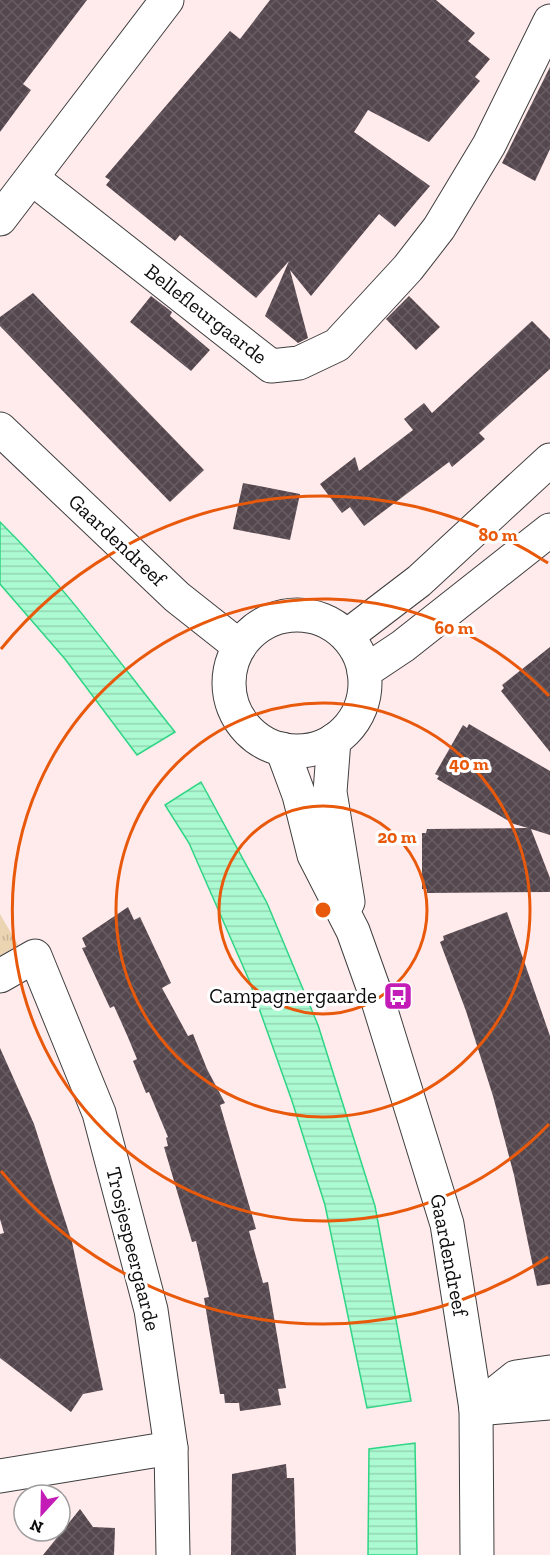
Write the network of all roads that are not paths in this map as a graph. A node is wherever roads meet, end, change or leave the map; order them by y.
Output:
1 (167, 0) edge
2 (550, 21) edge
3 (33, 178) junction
4 (0, 219) edge
5 (0, 429) edge
6 (550, 460) edge
7 (550, 530) edge
8 (347, 636) junction
9 (239, 646) junction
10 (364, 672) junction
11 (334, 740) junction
12 (282, 749) junction
13 (352, 931) junction
14 (0, 976) edge
15 (550, 1372) edge
16 (550, 1403) edge
17 (476, 1409) junction
18 (171, 1448) junction
19 (0, 1476) edge
20 (173, 1555) edge
21 (477, 1555) edge

1 - 3 street
2 - 3 street, Bellefleurgaarde
3 - 4 street
5 - 9 street, Gaardendreef
6 - 8 street
7 - 10 street
8 - 9 street
8 - 10 street
9 - 12 street
10 - 11 street
11 - 12 street
11 - 13 street, Gaardendreef
12 - 13 street, Gaardendreef
13 - 17 street, Gaardendreef
14 - 18 street, Trosjespeergaarde
15 - 17 street
16 - 17 street
17 - 21 street, Gaardendreef
18 - 19 street
18 - 20 street, Trosjespeergaarde

